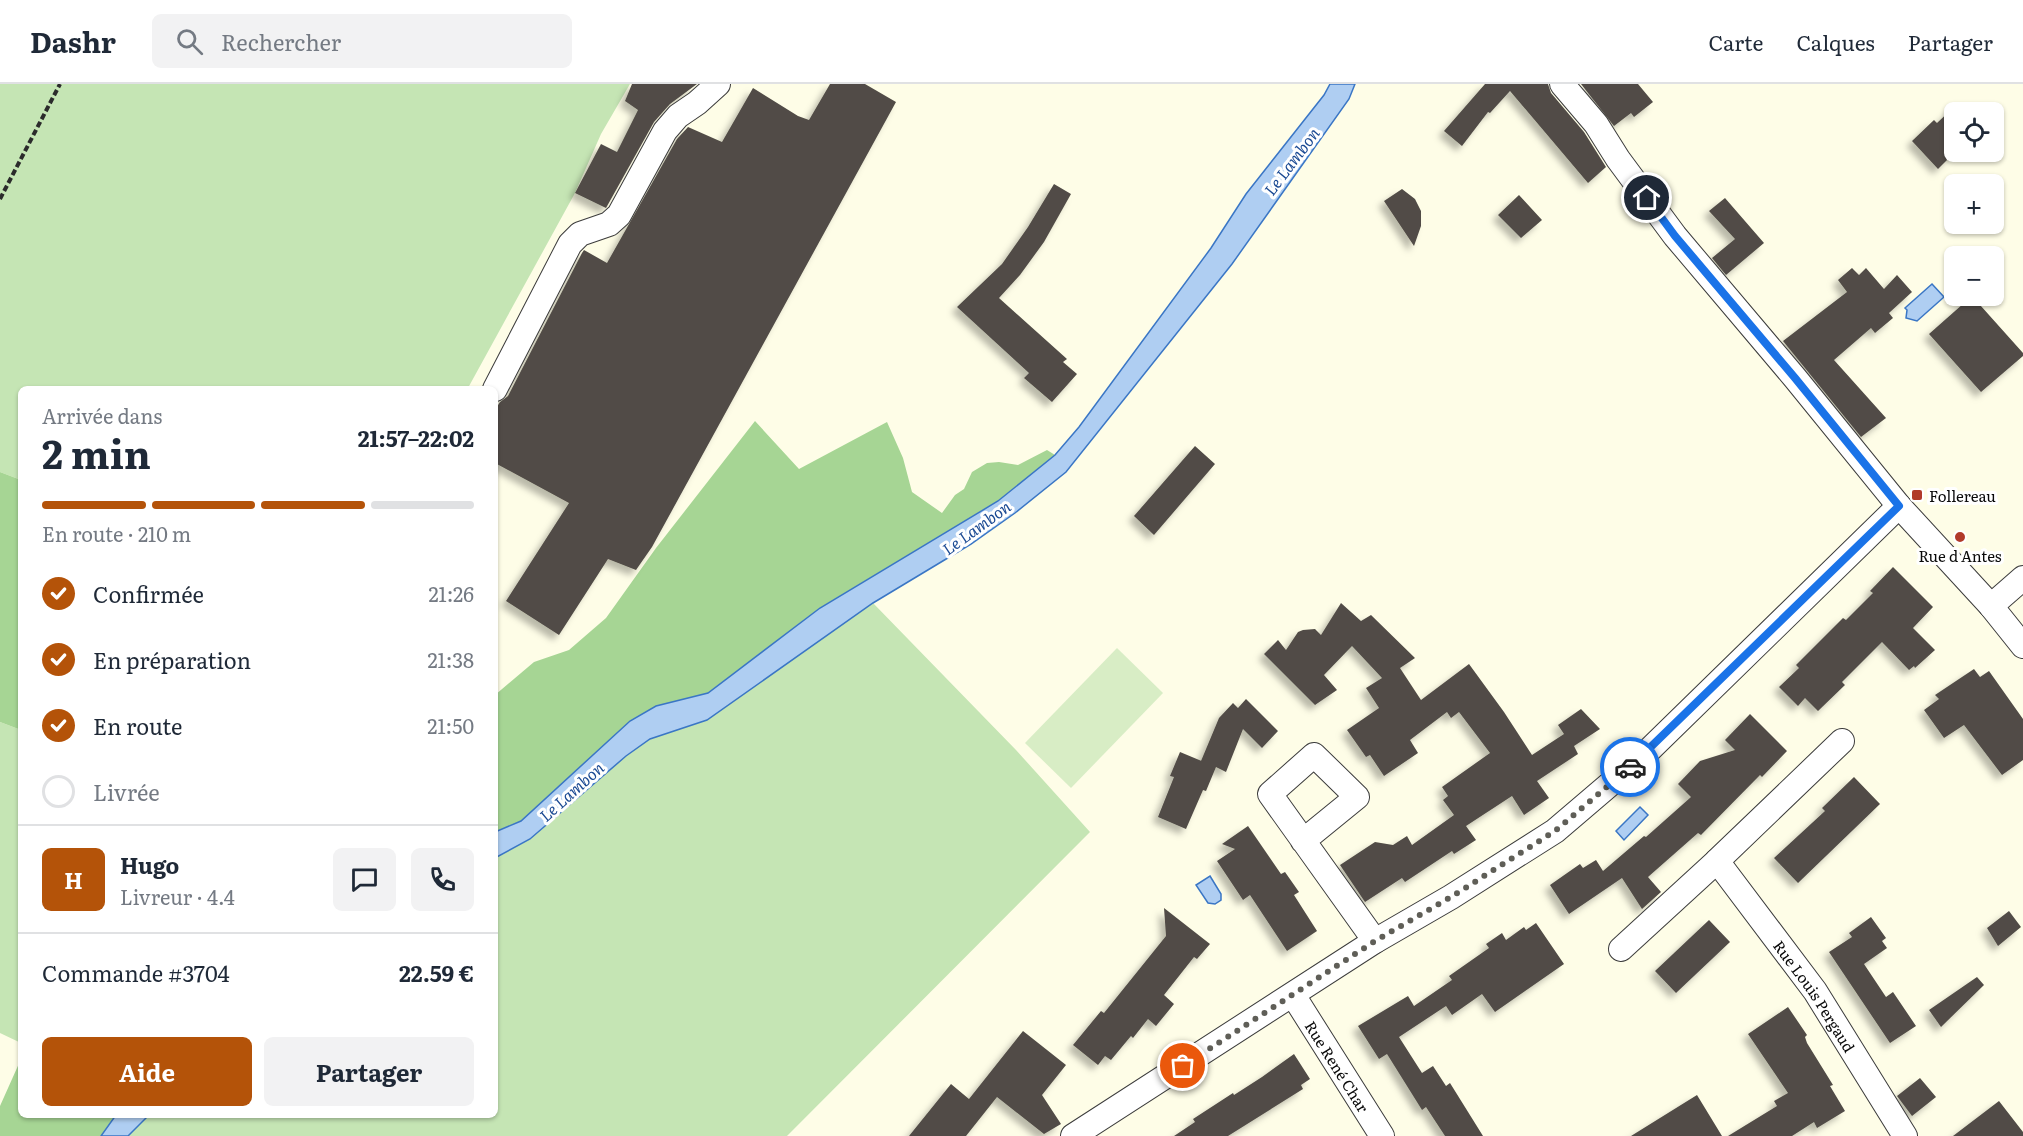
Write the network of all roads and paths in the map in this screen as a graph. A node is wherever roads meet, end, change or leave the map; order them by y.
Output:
1 (60, 84) edge
2 (718, 84) edge
3 (1562, 84) edge
4 (0, 199) edge
5 (497, 386) edge
6 (1899, 506) junction
7 (2023, 578) edge
8 (1991, 606) junction
9 (2023, 646) edge
10 (1842, 741) dead end
11 (1303, 841) dead end
12 (1717, 861) junction
13 (1375, 941) junction
14 (1621, 949) dead end
15 (1293, 995) junction
16 (1073, 1136) edge
17 (1382, 1136) edge
18 (1905, 1136) edge

1 - 4 path
2 - 5 street
3 - 6 street
6 - 8 street
6 - 13 street
7 - 8 street
8 - 9 street
10 - 12 street
11 - 13 street
12 - 14 street
12 - 18 street, Rue Louis Pergaud
13 - 15 street
15 - 16 street
15 - 17 street, Rue René Char

